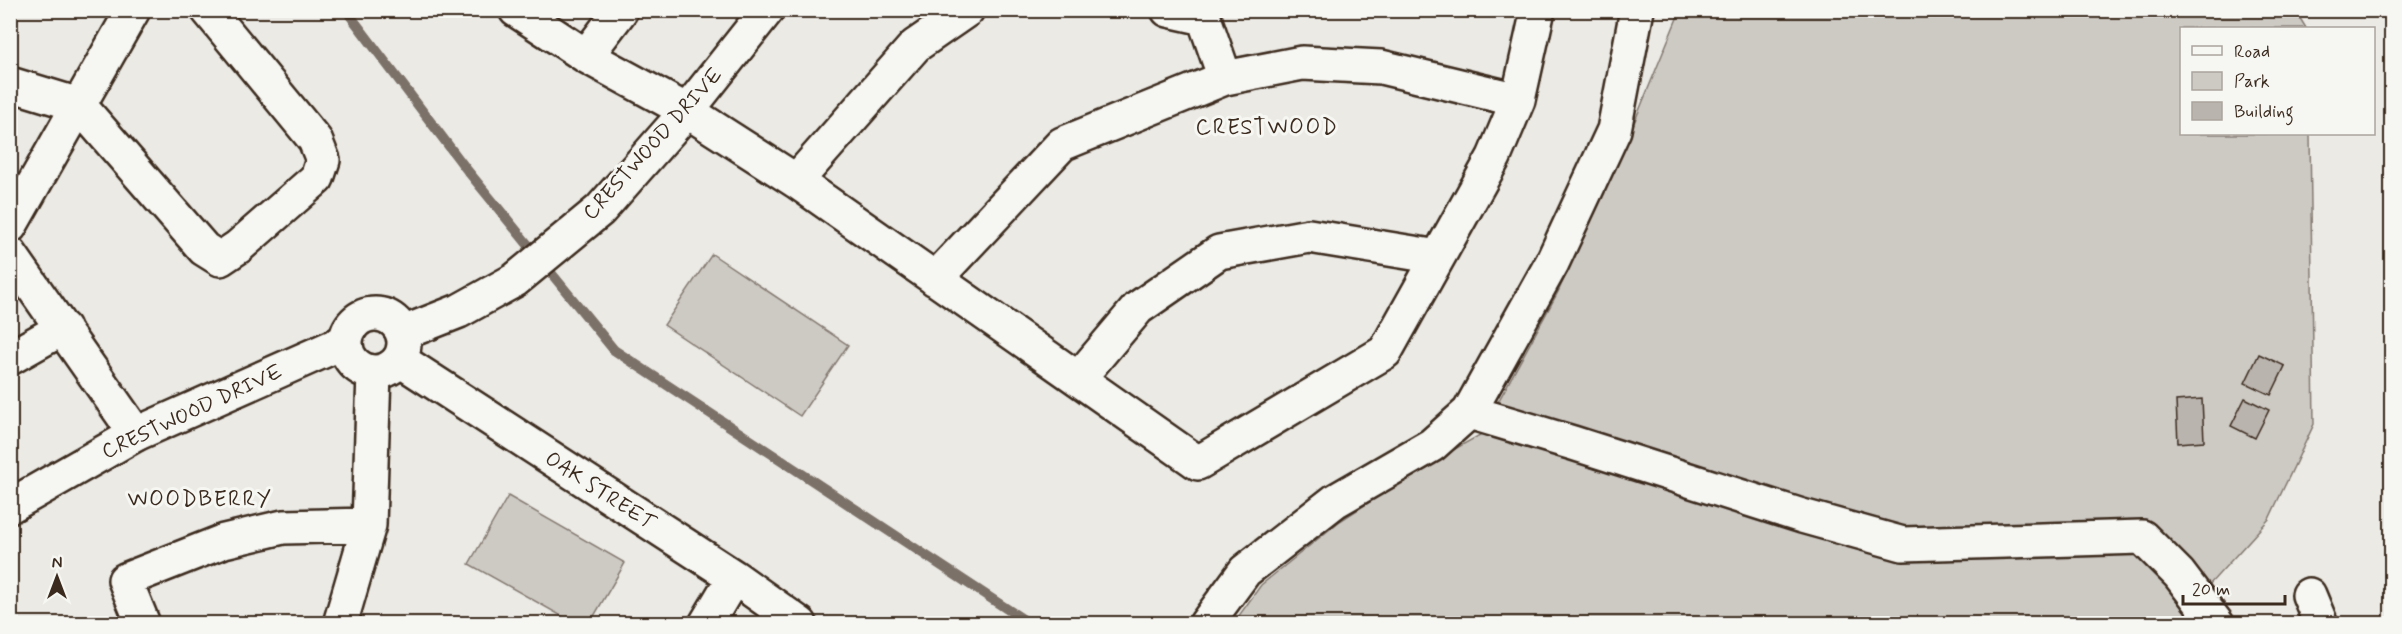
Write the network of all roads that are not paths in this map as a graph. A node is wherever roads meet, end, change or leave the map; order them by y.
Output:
1 (133, 10) edge
2 (208, 10) edge
3 (516, 10) edge
4 (621, 10) edge
5 (766, 10) edge
6 (967, 10) edge
7 (1168, 10) edge
8 (1538, 10) edge
9 (1637, 10) edge
10 (586, 56) junction
11 (1225, 78) junction
12 (10, 84) edge
13 (1518, 100) junction
14 (79, 105) junction
15 (687, 111) junction
16 (796, 181) junction
17 (10, 226) edge
18 (10, 254) edge
19 (1438, 258) junction
20 (936, 279) junction
21 (63, 328) junction
22 (346, 340) junction
23 (393, 355) junction
24 (10, 358) edge
25 (1078, 379) junction
26 (1469, 412) junction
27 (136, 434) junction
28 (10, 506) edge
29 (369, 525) junction
30 (734, 577) junction
31 (143, 624) edge
32 (340, 624) edge
33 (706, 624) edge
34 (800, 624) edge
35 (1206, 624) edge
36 (2217, 624) edge

1 - 14 street
2 - 14 street
3 - 10 street
4 - 10 street
5 - 15 street, CRESTWOOD DRIVE
6 - 16 street
7 - 11 street
8 - 13 street
9 - 26 street
10 - 15 street
11 - 13 street
11 - 20 street
12 - 14 street
13 - 19 street
14 - 17 street
15 - 16 street
15 - 23 street, CRESTWOOD DRIVE
16 - 20 street
18 - 21 street
19 - 25 street
19 - 25 street
20 - 25 street
21 - 24 street
21 - 27 street
22 - 23 street
22 - 23 street
22 - 27 street, CRESTWOOD DRIVE
23 - 29 street
23 - 30 street, OAK STREET
26 - 35 street
26 - 36 street
27 - 28 street, CRESTWOOD DRIVE
29 - 31 street
29 - 32 street
30 - 33 street
30 - 34 street, OAK STREET

